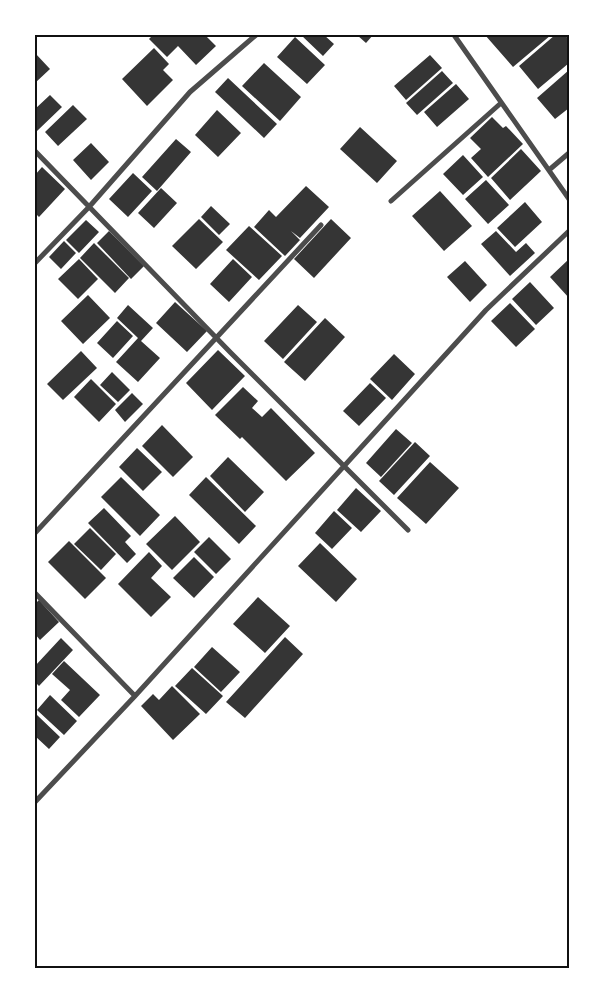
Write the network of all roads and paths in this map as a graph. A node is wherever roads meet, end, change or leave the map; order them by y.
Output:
1 (256, 35) edge
2 (454, 35) edge
3 (501, 102) junction
4 (35, 151) edge
5 (569, 153) edge
6 (549, 170) junction
7 (569, 199) edge
8 (391, 201) dead end
9 (88, 207) junction
10 (321, 225) dead end
11 (569, 231) edge
12 (35, 263) edge
13 (216, 336) junction
14 (344, 466) junction
15 (408, 530) dead end
16 (35, 533) edge
17 (35, 593) edge
18 (135, 696) junction
19 (35, 802) edge

1 - 9 street
2 - 3 street
3 - 6 street
3 - 8 street
4 - 9 street
5 - 6 street
6 - 7 street
9 - 12 street
9 - 13 street
10 - 13 street
11 - 14 street
13 - 14 street
13 - 16 street
14 - 15 street
14 - 18 street
17 - 18 street
18 - 19 street

